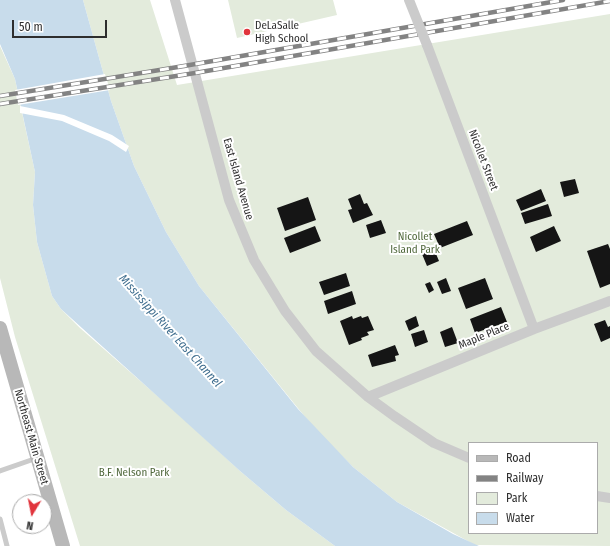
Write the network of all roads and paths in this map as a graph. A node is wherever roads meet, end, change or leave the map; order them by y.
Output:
1 (175, 0) edge
2 (409, 0) edge
3 (610, 301) edge
4 (534, 329) junction
5 (0, 331) edge
6 (368, 397) junction
7 (37, 458) junction
8 (468, 458) edge
9 (0, 471) edge
10 (598, 496) edge
11 (610, 498) edge
12 (0, 519) edge
13 (7, 546) edge
14 (63, 546) edge

1 - 6 street, East Island Avenue
2 - 4 street, Nicollet Street, bridge
3 - 4 street, Maple Place
4 - 6 street, Maple Place
5 - 7 street, Northeast Main Street
6 - 8 street, East Island Avenue
7 - 9 lane
7 - 14 street, Northeast Main Street
10 - 11 street
12 - 13 lane

